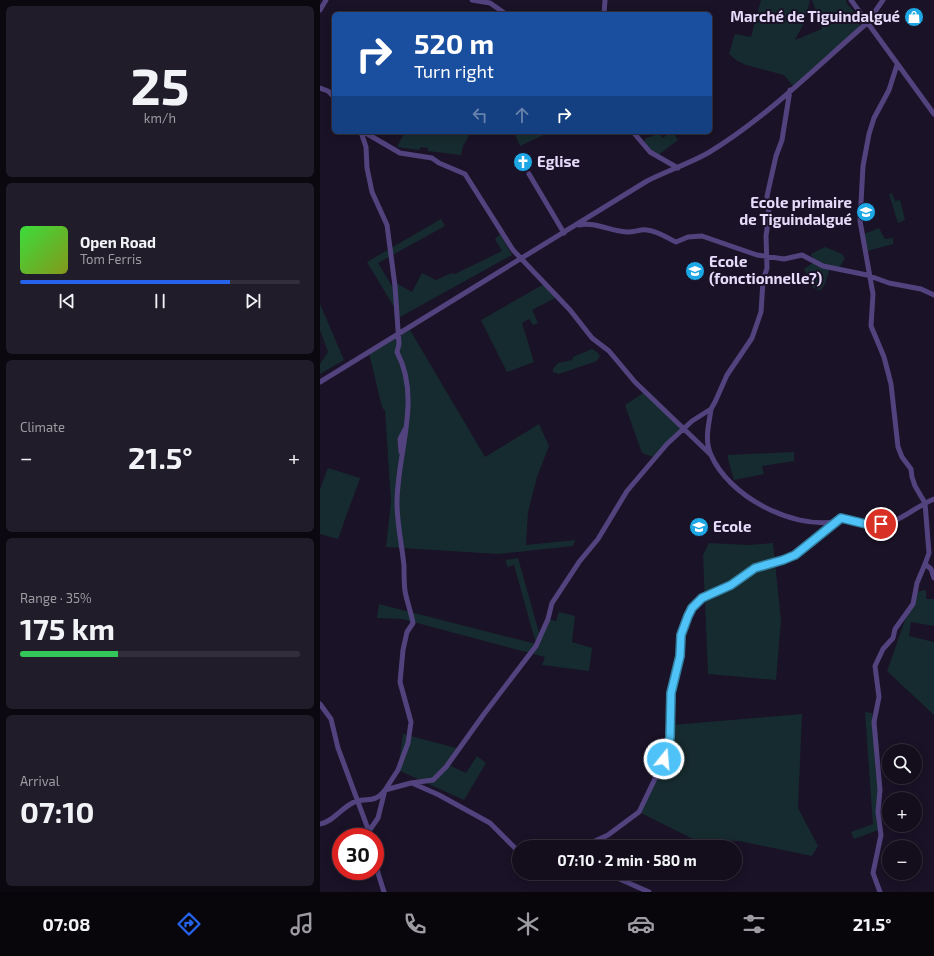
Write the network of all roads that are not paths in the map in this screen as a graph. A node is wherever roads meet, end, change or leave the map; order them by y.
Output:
1 (326, 0) edge
2 (472, 0) edge
3 (605, 0) edge
4 (851, 0) edge
5 (856, 0) edge
6 (883, 0) edge
7 (855, 6) junction
8 (320, 10) edge
9 (503, 12) edge
10 (604, 12) edge
11 (867, 23) junction
12 (897, 65) junction
13 (320, 88) edge
14 (790, 90) junction
15 (332, 95) edge
16 (934, 114) edge
17 (362, 134) edge
18 (367, 134) edge
19 (635, 134) edge
20 (678, 168) junction
21 (529, 174) dead end
22 (574, 226) junction
23 (564, 233) junction
24 (766, 255) junction
25 (521, 259) junction
26 (870, 276) junction
27 (934, 296) edge
28 (398, 335) junction
29 (320, 382) edge
30 (711, 409) junction
31 (685, 428) junction
32 (711, 455) junction
33 (934, 499) edge
34 (925, 503) junction
35 (834, 522) junction
36 (925, 564) junction
37 (934, 578) edge
38 (320, 704) edge
39 (411, 783) junction
40 (385, 790) junction
41 (357, 801) junction
42 (320, 824) edge
43 (369, 828) edge
44 (372, 828) edge
45 (597, 840) edge
46 (512, 845) edge
47 (380, 880) edge
48 (621, 880) edge
49 (384, 892) edge
50 (649, 892) edge
51 (880, 892) edge

1 - 8 street
2 - 9 street
3 - 10 street
4 - 7 street
5 - 7 street
6 - 11 street
7 - 11 street
11 - 12 street
11 - 14 street
12 - 16 street
12 - 26 street
13 - 15 street
14 - 20 street
14 - 24 street
17 - 28 street
18 - 25 street
19 - 20 street
20 - 22 street
21 - 23 street
22 - 23 street
22 - 24 street
23 - 25 street
24 - 26 street
24 - 30 street
25 - 28 street
25 - 31 street
26 - 27 street
26 - 34 street
28 - 29 street
28 - 40 street
30 - 31 street
30 - 32 street
31 - 32 street
31 - 39 street
32 - 35 street
33 - 34 street
34 - 35 street
34 - 36 street
35 - 45 street
36 - 37 street
36 - 51 street
38 - 41 street
39 - 40 street
39 - 46 street
40 - 41 street
40 - 44 street
41 - 42 street
41 - 43 street
47 - 49 street
48 - 50 street

